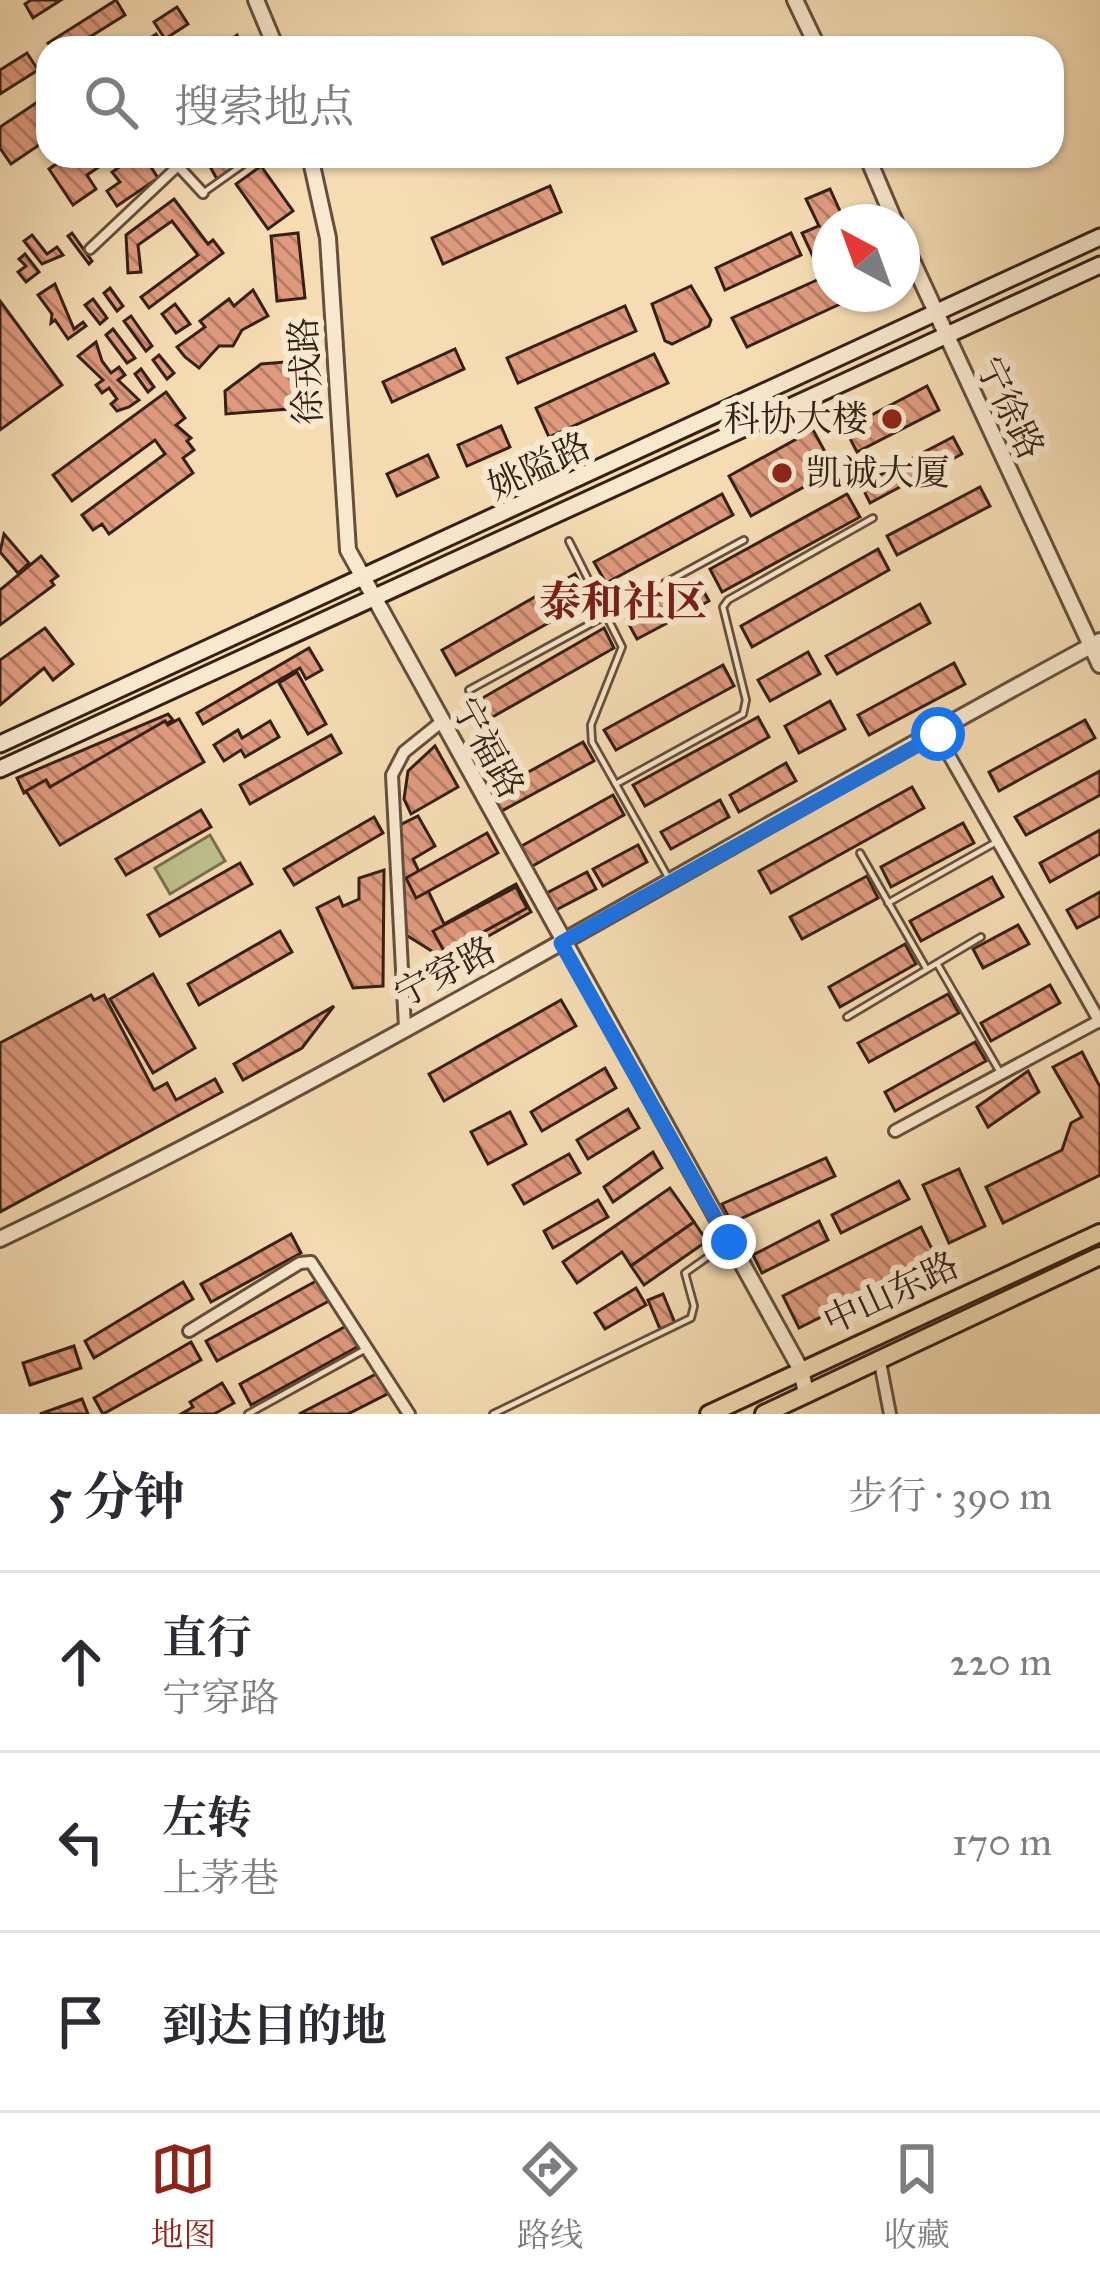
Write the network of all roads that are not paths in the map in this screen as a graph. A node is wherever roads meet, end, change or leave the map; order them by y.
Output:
1 (256, 0) edge
2 (795, 0) edge
3 (271, 36) edge
4 (812, 36) edge
5 (176, 168) edge
6 (181, 168) edge
7 (239, 168) edge
8 (313, 168) edge
9 (872, 168) edge
10 (203, 194) joint
11 (887, 204) edge
12 (1100, 237) edge
13 (90, 249) dead end
14 (1100, 266) edge
15 (920, 282) edge
16 (934, 316) junction
17 (945, 341) junction
18 (873, 518) dead end
19 (743, 540) dead end
20 (569, 542) dead end
21 (362, 581) junction
22 (373, 602) junction
23 (607, 614) junction
24 (1095, 643) edge
25 (1100, 665) edge
26 (469, 690) dead end
27 (440, 723) junction
28 (938, 734) junction
29 (0, 744) edge
30 (0, 769) edge
31 (616, 784) junction
32 (998, 841) junction
33 (860, 854) dead end
34 (671, 882) junction
35 (889, 903) junction
36 (981, 937) dead end
37 (561, 943) junction
38 (937, 963) junction
39 (927, 969) junction
40 (847, 1017) dead end
41 (1100, 1021) edge
42 (405, 1028) junction
43 (1001, 1074) junction
44 (895, 1131) dead end
45 (1100, 1232) edge
46 (0, 1239) edge
47 (729, 1242) junction
48 (1100, 1256) edge
49 (189, 1331) dead end
50 (370, 1347) junction
51 (879, 1357) junction
52 (801, 1370) junction
53 (806, 1393) junction
54 (248, 1414) edge
55 (409, 1414) edge
56 (493, 1414) edge
57 (709, 1414) edge
58 (764, 1414) edge
59 (890, 1414) edge

1 - 3 street
2 - 4 street
5 - 13 street
6 - 10 street
7 - 10 lane
8 - 21 street, 徐戎路
9 - 11 street
12 - 16 main road, 姚隘路
14 - 17 main road, 姚隘路
15 - 16 street, 宁徐路
16 - 17 street, 宁徐路
16 - 21 main road, 姚隘路
17 - 22 main road, 姚隘路
17 - 24 street, 宁徐路
18 - 31 lane
19 - 23 lane
20 - 23 lane
21 - 22 street, 宁福路
21 - 29 main road, 姚隘路
22 - 27 street, 宁福路
22 - 30 main road, 姚隘路
23 - 26 lane
23 - 31 lane
24 - 25 street, 宁徐路
24 - 28 street, 宁穿路
27 - 37 street, 宁福路
27 - 42 street
28 - 32 street
28 - 34 street, 宁穿路
31 - 34 lane
32 - 35 lane
32 - 41 street
33 - 35 lane
34 - 37 street, 宁穿路
35 - 39 lane
36 - 38 lane
37 - 42 street, 宁穿路
37 - 47 street, 宁福路
38 - 39 lane
38 - 43 lane
39 - 40 lane
41 - 43 street
42 - 46 street, 宁穿路
43 - 44 street
45 - 52 main road, 中山东路
47 - 52 street, 宁福路
47 - 56 lane
48 - 51 main road, 中山东路
49 - 50 street
50 - 54 lane
50 - 55 street
51 - 53 main road, 中山东路
51 - 59 street
52 - 53 street, 宁福路
52 - 57 main road, 中山东路
53 - 58 main road, 中山东路

